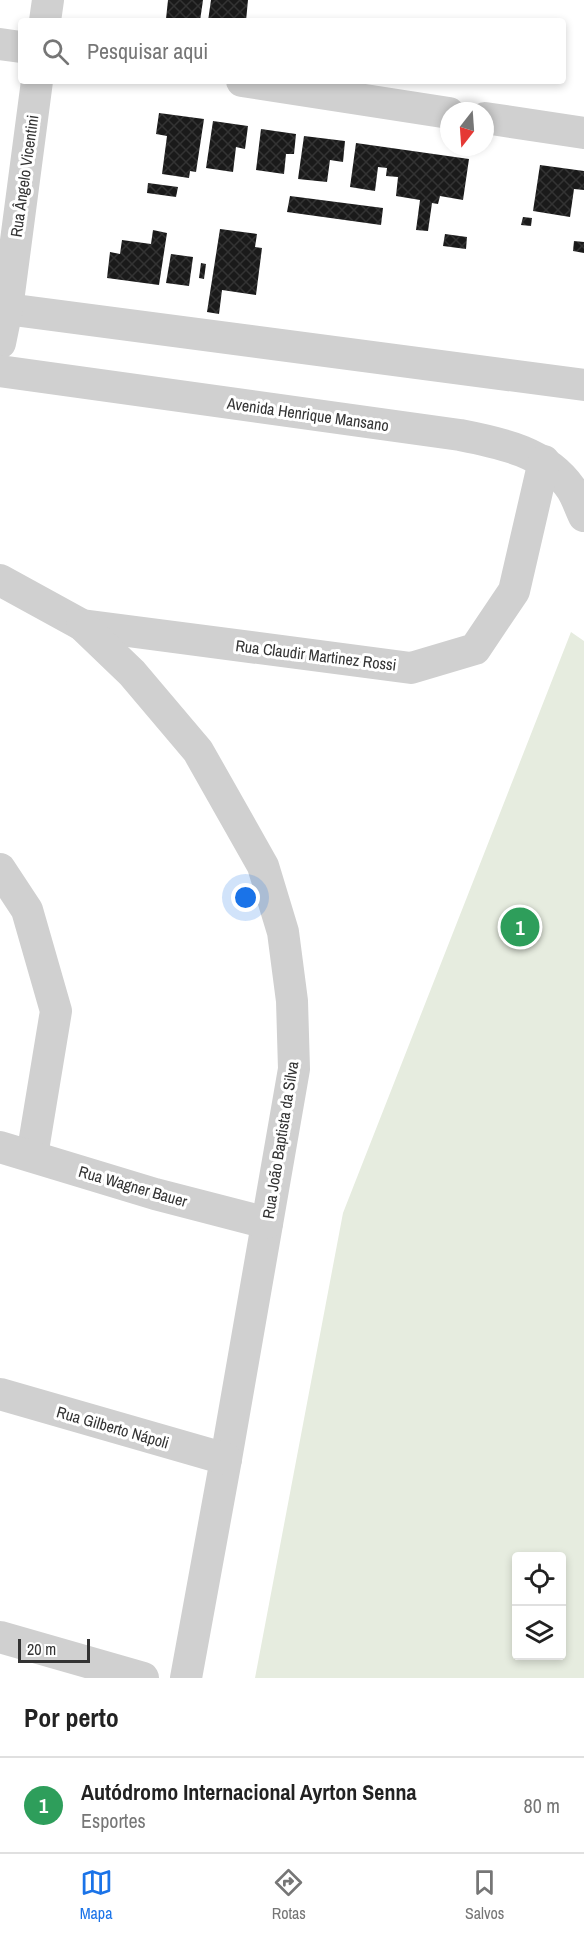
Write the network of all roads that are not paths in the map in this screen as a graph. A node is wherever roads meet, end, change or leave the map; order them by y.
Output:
1 (48, 0) edge
2 (45, 18) edge
3 (0, 44) edge
4 (18, 47) edge
5 (37, 84) edge
6 (261, 84) edge
7 (440, 112) edge
8 (494, 119) edge
9 (584, 134) edge
10 (3, 309) edge
11 (0, 343) edge
12 (0, 371) edge
13 (584, 385) edge
14 (544, 461) junction
15 (584, 516) edge
16 (0, 580) edge
17 (82, 625) junction
18 (0, 869) edge
19 (0, 1147) edge
20 (32, 1156) junction
21 (267, 1223) junction
22 (0, 1394) edge
23 (226, 1459) junction
24 (0, 1637) edge
25 (143, 1678) edge
26 (186, 1678) edge

1 - 2 street
3 - 4 street
5 - 10 street, Rua Ângelo Vicentini
6 - 7 street
8 - 9 street
10 - 11 street, Rua Ângelo Vicentini
10 - 13 street
12 - 14 street, Avenida Henrique Mansano
14 - 15 street, Avenida Henrique Mansano
14 - 17 street, Rua Claudir Martinez Rossi
16 - 17 street, Rua Claudir Martinez Rossi
17 - 21 street, Rua João Baptista da Silva
18 - 20 street
19 - 20 street, Rua Wagner Bauer
20 - 21 street, Rua Wagner Bauer
21 - 23 street, Rua João Baptista da Silva
22 - 23 street, Rua Gilberto Nápoli
23 - 26 street, Rua João Baptista da Silva
24 - 25 street

